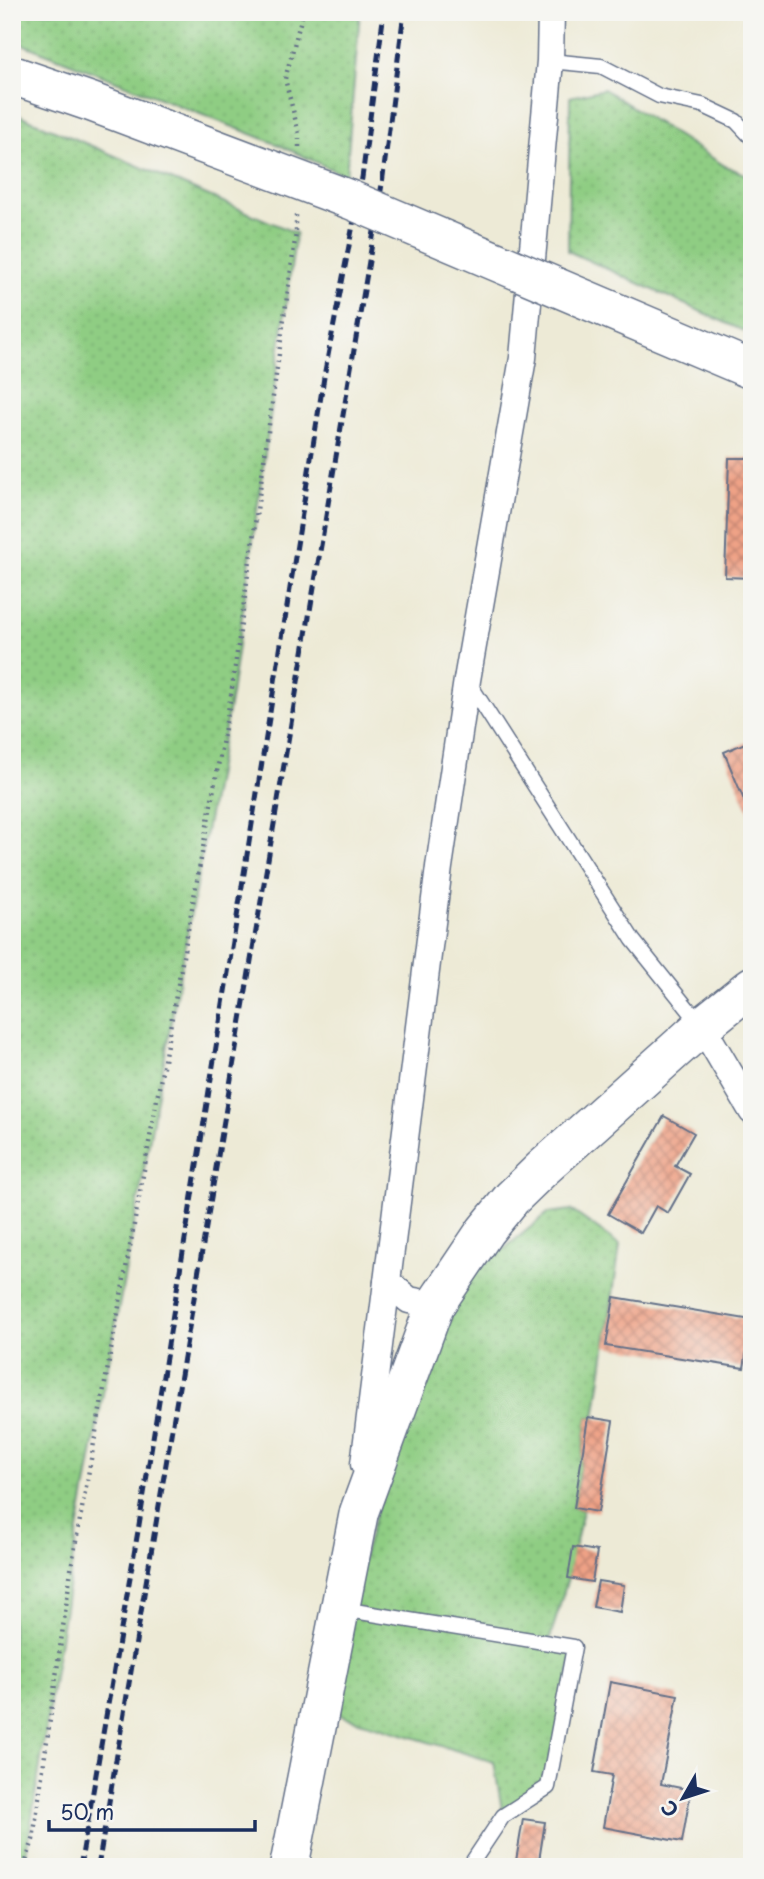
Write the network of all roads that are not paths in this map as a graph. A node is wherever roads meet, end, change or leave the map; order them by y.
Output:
1 (551, 12) edge
2 (550, 61) junction
3 (12, 75) edge
4 (752, 138) edge
5 (752, 370) edge
6 (467, 680) junction
7 (752, 986) edge
8 (702, 1026) junction
9 (752, 1111) edge
10 (387, 1282) junction
11 (435, 1305) junction
12 (359, 1512) junction
13 (340, 1608) junction
14 (289, 1867) edge
15 (469, 1867) edge

1 - 2 street
2 - 4 lane
2 - 6 street
3 - 5 street, bridge
6 - 8 lane
6 - 10 street
7 - 8 street
8 - 9 street
8 - 11 street
10 - 11 street
10 - 12 street
11 - 12 street
12 - 13 street
13 - 14 street
13 - 15 lane

